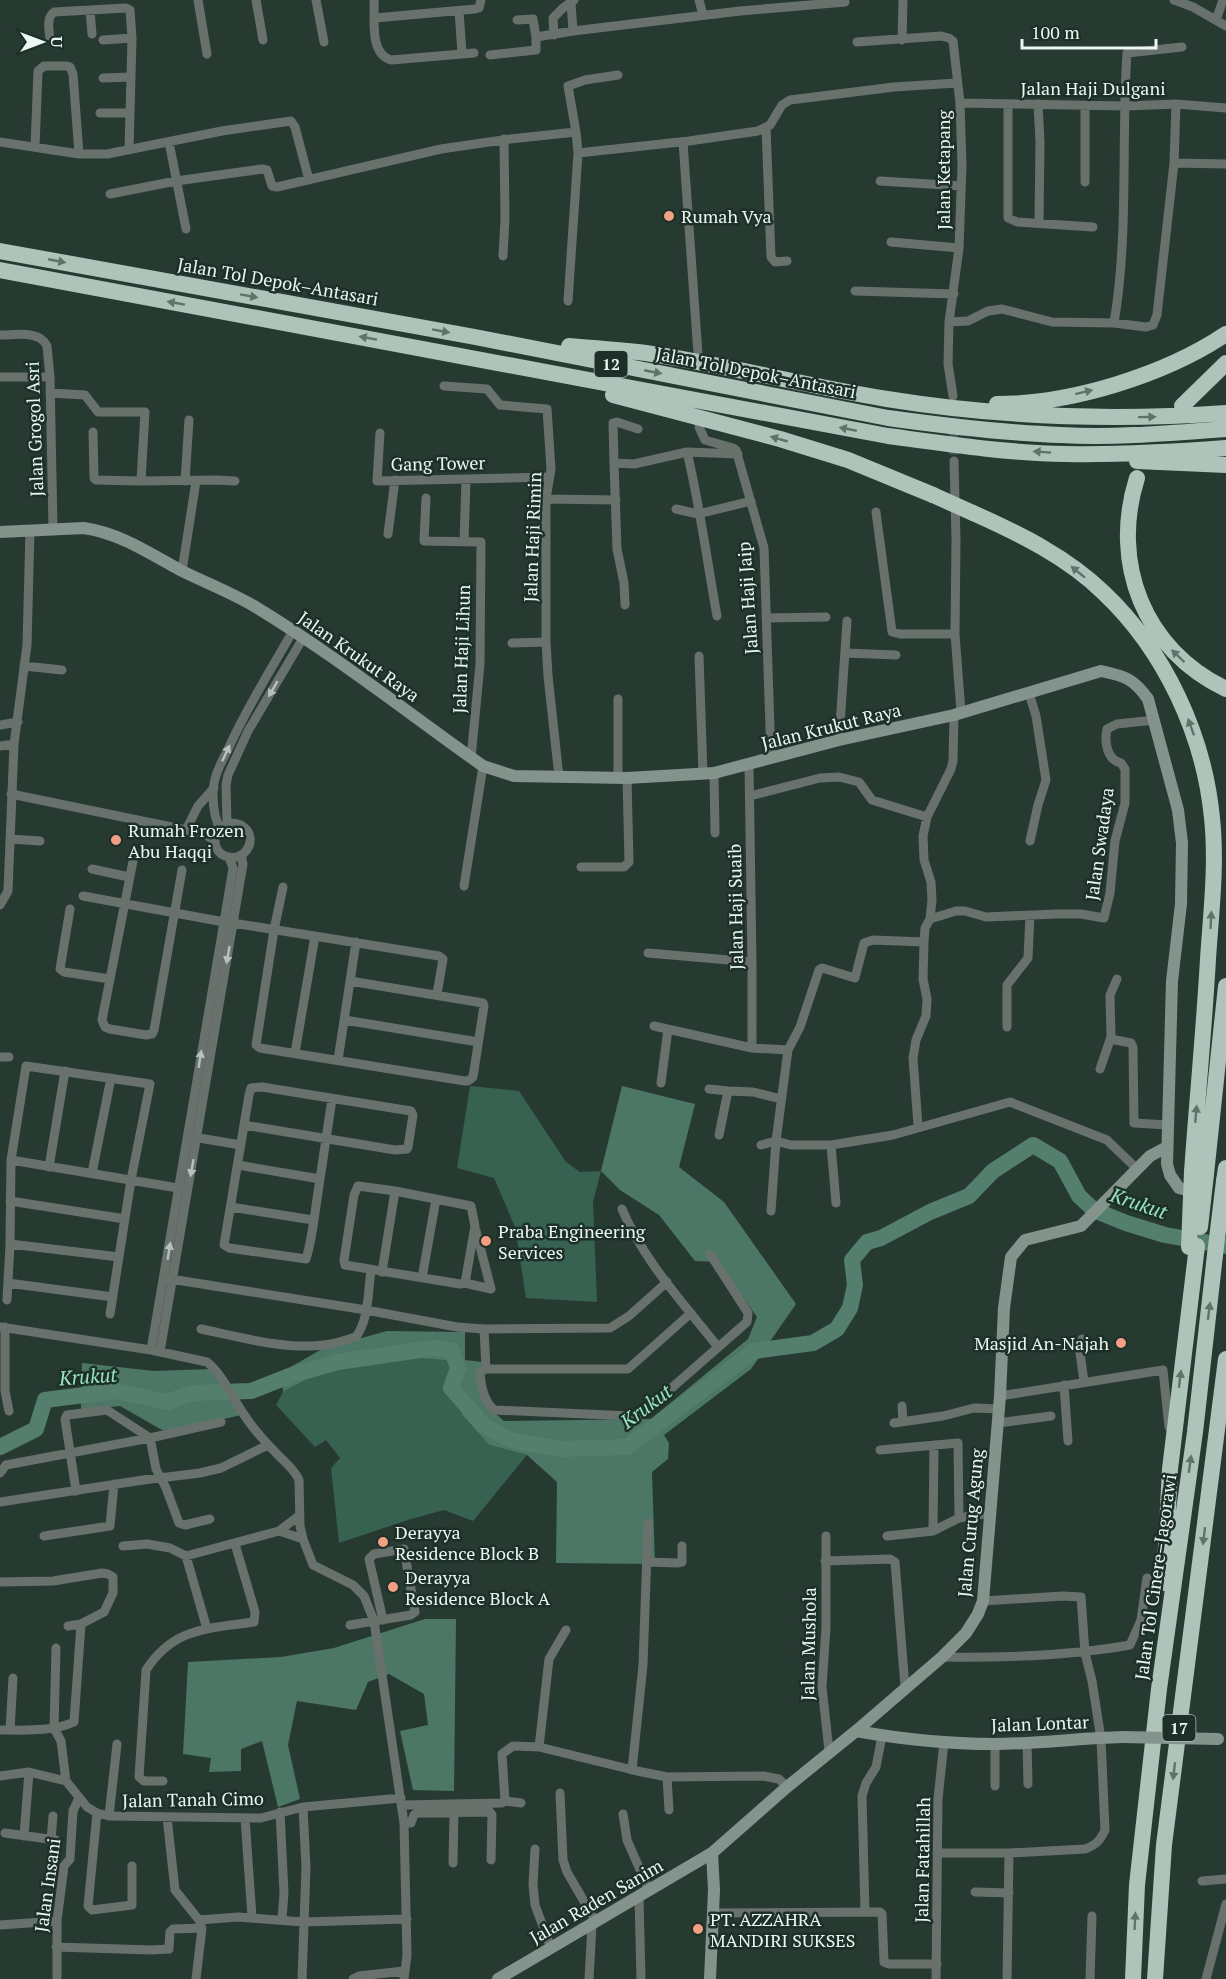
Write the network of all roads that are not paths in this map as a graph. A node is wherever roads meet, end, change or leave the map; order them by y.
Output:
1 (66, 0) edge
2 (198, 0) edge
3 (256, 0) edge
4 (316, 0) edge
5 (374, 0) edge
6 (481, 0) edge
7 (699, 0) edge
8 (737, 0) edge
9 (903, 0) edge
10 (1174, 0) edge
11 (1223, 0) edge
12 (839, 1) edge
13 (573, 2) edge
14 (769, 4) edge
15 (90, 10) junction
16 (67, 11) junction
17 (459, 11) junction
18 (740, 11) junction
19 (703, 15) junction
20 (375, 18) junction
21 (553, 18) junction
22 (534, 19) junction
23 (1216, 20) junction
24 (517, 21) dead end
25 (1226, 26) edge
26 (573, 30) junction
27 (92, 34) dead end
28 (554, 35) junction
29 (536, 37) junction
30 (132, 38) junction
31 (50, 39) dead end
32 (902, 39) junction
33 (103, 40) dead end
34 (263, 40) dead end
35 (324, 42) dead end
36 (857, 42) dead end
37 (1182, 47) dead end
38 (462, 52) junction
39 (474, 52) dead end
40 (207, 54) dead end
41 (490, 55) dead end
42 (618, 75) dead end
43 (131, 77) junction
44 (103, 78) dead end
45 (957, 84) junction
46 (960, 102) junction
47 (1008, 104) junction
48 (1038, 104) junction
49 (1176, 104) junction
50 (1084, 105) junction
51 (1126, 106) junction
52 (1226, 108) edge
53 (100, 112) dead end
54 (130, 112) junction
55 (766, 128) junction
56 (576, 132) junction
57 (504, 139) junction
58 (0, 142) edge
59 (169, 142) junction
60 (683, 142) junction
61 (35, 147) junction
62 (129, 150) junction
63 (578, 153) junction
64 (79, 154) junction
65 (1174, 163) junction
66 (1226, 164) edge
67 (309, 180) junction
68 (176, 181) junction
69 (880, 181) dead end
70 (1085, 182) dead end
71 (961, 186) junction
72 (110, 194) dead end
73 (1038, 222) junction
74 (1093, 227) dead end
75 (186, 229) dead end
76 (891, 242) dead end
77 (959, 248) junction
78 (0, 250) edge
79 (503, 256) dead end
80 (787, 261) dead end
81 (0, 270) edge
82 (855, 291) dead end
83 (954, 294) junction
84 (568, 301) dead end
85 (949, 322) junction
86 (1114, 324) junction
87 (1226, 334) edge
88 (0, 335) edge
89 (475, 337) junction
90 (698, 354) dead end
91 (484, 360) junction
92 (1226, 363) edge
93 (0, 377) edge
94 (50, 377) junction
95 (444, 386) dead end
96 (50, 393) junction
97 (953, 396) tunnel mouth
98 (922, 404) junction
99 (1182, 406) dead end
100 (1226, 413) edge
101 (189, 420) dead end
102 (699, 427) dead end
103 (638, 429) dead end
104 (1226, 429) edge
105 (93, 432) dead end
106 (380, 433) dead end
107 (1226, 448) edge
108 (687, 452) junction
109 (738, 454) junction
110 (1066, 454) junction
111 (954, 461) tunnel mouth
112 (614, 464) junction
113 (1226, 465) edge
114 (549, 477) junction
115 (1137, 478) dead end
116 (395, 480) junction
117 (466, 480) junction
118 (141, 481) junction
119 (185, 481) junction
120 (196, 481) junction
121 (235, 482) dead end
122 (426, 498) dead end
123 (546, 499) junction
124 (616, 500) junction
125 (752, 501) junction
126 (676, 509) dead end
127 (876, 512) dead end
128 (698, 514) junction
129 (53, 529) junction
130 (30, 530) junction
131 (0, 532) edge
132 (388, 534) dead end
133 (464, 542) junction
134 (182, 571) junction
135 (625, 605) dead end
136 (717, 616) dead end
137 (826, 617) dead end
138 (766, 618) junction
139 (847, 621) dead end
140 (955, 634) junction
141 (298, 635) junction
142 (546, 642) junction
143 (512, 643) dead end
144 (845, 653) junction
145 (896, 655) dead end
146 (699, 656) dead end
147 (24, 666) junction
148 (62, 670) dead end
149 (1226, 689) edge
150 (1030, 696) junction
151 (618, 699) dead end
152 (956, 716) junction
153 (1155, 720) junction
154 (18, 722) junction
155 (0, 724) edge
156 (839, 740) junction
157 (14, 744) junction
158 (0, 746) edge
159 (471, 758) junction
160 (771, 759) junction
161 (749, 765) junction
162 (483, 766) junction
163 (710, 776) junction
164 (559, 777) junction
165 (622, 778) junction
166 (214, 785) junction
167 (226, 785) junction
168 (750, 792) junction
169 (11, 794) junction
170 (927, 816) junction
171 (227, 824) junction
172 (186, 830) junction
173 (715, 833) dead end
174 (214, 835) junction
175 (10, 839) junction
176 (40, 841) dead end
177 (1030, 841) dead end
178 (241, 855) junction
179 (134, 856) dead end
180 (229, 857) junction
181 (581, 867) dead end
182 (92, 869) dead end
183 (182, 870) dead end
184 (129, 877) junction
185 (464, 886) dead end
186 (282, 887) dead end
187 (83, 896) dead end
188 (124, 903) junction
189 (0, 905) edge
190 (70, 909) dead end
191 (175, 913) junction
192 (1030, 915) junction
193 (930, 919) junction
194 (229, 922) junction
195 (274, 930) junction
196 (315, 936) junction
197 (356, 942) junction
198 (924, 942) junction
199 (648, 953) dead end
200 (752, 962) junction
201 (110, 979) junction
202 (1117, 979) dead end
203 (350, 981) junction
204 (1226, 986) edge
205 (437, 994) junction
206 (345, 1020) junction
207 (654, 1026) dead end
208 (1007, 1027) dead end
209 (668, 1029) junction
210 (1111, 1037) junction
211 (478, 1042) junction
212 (752, 1048) junction
213 (788, 1050) junction
214 (295, 1053) junction
215 (338, 1060) junction
216 (1100, 1069) dead end
217 (65, 1071) junction
218 (111, 1078) junction
219 (661, 1083) dead end
220 (709, 1089) dead end
221 (728, 1092) junction
222 (332, 1099) junction
223 (781, 1099) junction
224 (244, 1125) junction
225 (1168, 1125) junction
226 (918, 1126) junction
227 (719, 1136) dead end
228 (192, 1137) junction
229 (326, 1138) junction
230 (776, 1141) junction
231 (831, 1145) junction
232 (241, 1146) junction
233 (761, 1146) dead end
234 (1167, 1147) junction
235 (12, 1160) junction
236 (238, 1165) junction
237 (49, 1167) junction
238 (1137, 1169) junction
239 (92, 1173) junction
240 (1199, 1173) junction
241 (320, 1179) junction
242 (131, 1180) junction
243 (1225, 1182) edge
244 (184, 1189) junction
245 (395, 1191) junction
246 (436, 1199) junction
247 (10, 1201) junction
248 (836, 1203) dead end
249 (231, 1207) junction
250 (622, 1209) dead end
251 (771, 1210) dead end
252 (125, 1219) junction
253 (314, 1220) junction
254 (474, 1226) junction
255 (10, 1244) junction
256 (710, 1254) dead end
257 (119, 1257) junction
258 (370, 1270) junction
259 (382, 1272) junction
260 (422, 1278) junction
261 (169, 1279) junction
262 (8, 1282) junction
263 (667, 1282) junction
264 (465, 1283) junction
265 (113, 1297) junction
266 (7, 1300) dead end
267 (366, 1310) junction
268 (691, 1313) junction
269 (110, 1314) dead end
270 (2, 1327) edge
271 (201, 1329) dead end
272 (484, 1329) junction
273 (1082, 1339) dead end
274 (718, 1347) junction
275 (156, 1351) junction
276 (1226, 1359) edge
277 (486, 1369) junction
278 (1084, 1382) junction
279 (1064, 1385) junction
280 (1000, 1396) junction
281 (902, 1406) dead end
282 (1226, 1407) edge
283 (999, 1409) junction
284 (9, 1411) dead end
285 (1051, 1416) dead end
286 (221, 1422) dead end
287 (998, 1423) junction
288 (1169, 1426) dead end
289 (150, 1438) junction
290 (1068, 1441) dead end
291 (268, 1445) junction
292 (934, 1445) junction
293 (880, 1450) dead end
294 (70, 1453) junction
295 (0, 1473) edge
296 (1212, 1478) junction
297 (160, 1479) junction
298 (114, 1485) junction
299 (76, 1491) junction
300 (0, 1502) edge
301 (991, 1513) junction
302 (300, 1515) junction
303 (959, 1518) junction
304 (210, 1519) dead end
305 (648, 1523) dead end
306 (279, 1531) junction
307 (933, 1531) junction
308 (44, 1536) dead end
309 (826, 1536) dead end
310 (887, 1536) dead end
311 (303, 1539) junction
312 (235, 1544) junction
313 (123, 1546) dead end
314 (682, 1546) dead end
315 (186, 1556) junction
316 (825, 1561) junction
317 (648, 1562) junction
318 (1147, 1578) dead end
319 (0, 1582) edge
320 (983, 1601) junction
321 (378, 1620) junction
322 (81, 1624) junction
323 (350, 1625) dead end
324 (68, 1626) dead end
325 (207, 1629) junction
326 (566, 1630) dead end
327 (56, 1648) dead end
328 (1085, 1653) junction
329 (942, 1657) junction
330 (13, 1678) dead end
331 (905, 1688) junction
332 (1160, 1689) junction
333 (54, 1728) junction
334 (5, 1730) edge
335 (856, 1731) junction
336 (882, 1736) junction
337 (1101, 1739) junction
338 (1222, 1739) edge
339 (944, 1742) junction
340 (1027, 1742) junction
341 (117, 1744) dead end
342 (995, 1744) junction
343 (538, 1747) junction
344 (829, 1751) junction
345 (632, 1770) junction
346 (29, 1772) junction
347 (0, 1776) edge
348 (667, 1777) junction
349 (66, 1780) junction
350 (163, 1781) dead end
351 (1028, 1784) dead end
352 (995, 1786) dead end
353 (787, 1787) junction
354 (560, 1793) dead end
355 (79, 1798) junction
356 (402, 1801) junction
357 (505, 1801) junction
358 (521, 1803) dead end
359 (303, 1807) junction
360 (669, 1810) dead end
361 (280, 1812) junction
362 (454, 1812) junction
363 (97, 1813) junction
364 (623, 1814) dead end
365 (53, 1816) dead end
366 (109, 1816) junction
367 (167, 1817) junction
368 (245, 1818) junction
369 (404, 1823) junction
370 (5, 1833) dead end
371 (24, 1836) junction
372 (535, 1849) dead end
373 (712, 1852) junction
374 (937, 1853) junction
375 (1010, 1853) junction
376 (491, 1860) dead end
377 (453, 1863) dead end
378 (132, 1866) dead end
379 (1226, 1879) edge
380 (1203, 1881) dead end
381 (975, 1892) dead end
382 (1009, 1893) junction
383 (644, 1894) junction
384 (1226, 1904) edge
385 (865, 1912) junction
386 (712, 1913) junction
387 (1092, 1916) dead end
388 (252, 1917) junction
389 (282, 1919) junction
390 (406, 1919) junction
391 (57, 1921) junction
392 (303, 1922) junction
393 (594, 1923) junction
394 (200, 1924) junction
395 (0, 1925) edge
396 (56, 1947) junction
397 (551, 1948) junction
398 (937, 1964) junction
399 (404, 1975) edge
400 (511, 1975) edge
401 (57, 1979) edge
402 (196, 1979) edge
403 (302, 1979) edge
404 (353, 1979) edge
405 (498, 1979) edge
406 (590, 1979) edge
407 (641, 1979) edge
408 (710, 1979) edge
409 (936, 1979) edge
410 (1007, 1979) edge
411 (1090, 1979) edge
412 (1133, 1979) edge
413 (1155, 1979) edge
414 (1206, 1979) edge

1 - 16 street
2 - 40 street
3 - 34 street
4 - 35 street
5 - 20 street
6 - 17 street
7 - 19 street
8 - 18 street
9 - 32 street
10 - 23 street
11 - 23 street
12 - 14 street
13 - 21 street
13 - 26 street
14 - 18 street
15 - 16 street
15 - 27 street
15 - 30 street
16 - 31 street
17 - 20 street
17 - 38 street
18 - 19 street
19 - 26 street
20 - 38 street
21 - 22 street
21 - 28 street
22 - 24 street
22 - 29 street
23 - 25 street
26 - 28 street
28 - 29 street
29 - 41 street
30 - 33 street
30 - 43 street
32 - 36 street, Jalan Ketapang
32 - 45 street, Jalan Ketapang
37 - 51 street
38 - 39 street
42 - 56 street
43 - 44 street
43 - 54 street
45 - 46 street, Jalan Ketapang
45 - 55 street
46 - 47 street, Jalan Haji Dulgani
46 - 71 street, Jalan Ketapang
47 - 48 street, Jalan Haji Dulgani
47 - 73 street
48 - 50 street, Jalan Haji Dulgani
48 - 73 street
49 - 51 street, Jalan Haji Dulgani
49 - 52 street, Jalan Haji Dulgani
49 - 65 street
50 - 51 street, Jalan Haji Dulgani
50 - 70 street
51 - 86 street
53 - 54 street
54 - 62 street
55 - 60 street
55 - 80 street
56 - 57 street
56 - 63 street
57 - 67 street
57 - 79 street
58 - 61 street
59 - 62 street
59 - 67 street
59 - 68 street
60 - 63 street
60 - 90 street
61 - 64 street
61 - 64 street
62 - 64 street
63 - 84 street
65 - 66 street
65 - 86 street
67 - 68 street
68 - 72 street
68 - 75 street
69 - 71 street
71 - 77 street, Jalan Ketapang
73 - 74 street
76 - 77 street
77 - 83 street, Jalan Ketapang
78 -> 89 highway, Jalan Tol Depok–Antasari / 12
91 -> 81 highway, 12
82 - 83 street
83 - 85 street, Jalan Ketapang
85 - 86 street
85 - 97 street, Jalan Ketapang
98 -> 87 highway
88 - 94 street, Jalan Grogol Asri
89 - 98 highway
89 -> 104 highway, Jalan Tol Depok–Antasari / 12
110 -> 91 highway, 12
240 -> 91 highway, bridge
92 - 99 highway
93 - 94 street
94 - 96 street, Jalan Grogol Asri
95 - 114 street, Jalan Haji Rimin
96 - 118 street
96 - 129 street, Jalan Grogol Asri
98 -> 100 highway
101 - 119 street
102 - 109 street
103 - 112 street
105 - 118 street
106 - 116 street, Gang Tower
107 - 110 highway, 12
108 - 109 street
108 - 112 street
108 - 128 street
109 - 125 street, Jalan Haji Jaip
110 - 113 highway
111 - 140 street
112 - 124 street
114 - 117 street, Gang Tower
114 - 123 street, Jalan Haji Rimin
149 -> 115 highway
116 - 117 street, Gang Tower
116 - 132 street
117 - 133 street
118 - 119 street
119 - 120 street
120 - 121 street
120 - 134 street
122 - 133 street
123 - 124 street
123 - 142 street, Jalan Haji Rimin
124 - 135 street
125 - 128 street
125 - 138 street, Jalan Haji Jaip
126 - 128 street
127 - 140 street
128 - 136 street
129 - 130 street, Jalan Krukut Raya
129 - 134 street, Jalan Krukut Raya
130 - 131 street, Jalan Krukut Raya
130 - 147 street
133 - 159 street, Jalan Haji Lihun
134 - 141 street, Jalan Krukut Raya
137 - 138 street
138 - 160 street, Jalan Haji Jaip
139 - 144 street
140 - 152 street
141 - 159 street, Jalan Krukut Raya
166 -> 141 street
141 -> 167 street
142 - 143 street
142 - 164 street, Jalan Haji Rimin
144 - 145 street
144 - 156 street
146 - 163 street
147 - 148 street
147 - 154 street
150 - 152 street, Jalan Krukut Raya
150 - 153 street, Jalan Krukut Raya
150 - 177 street
151 - 165 street
152 - 156 street, Jalan Krukut Raya
152 - 170 street
153 - 192 street, Jalan Swadaya
153 - 225 street, Jalan Krukut Raya
154 - 155 street
154 - 157 street
156 - 160 street, Jalan Krukut Raya
157 - 158 street
157 - 169 street
159 - 162 street, Jalan Krukut Raya
160 - 161 street, Jalan Krukut Raya
161 - 163 street, Jalan Krukut Raya
161 - 168 street, Jalan Haji Suaib
162 - 164 street, Jalan Krukut Raya
162 - 185 street
163 - 165 street, Jalan Krukut Raya
163 - 173 street
164 - 165 street, Jalan Krukut Raya
165 - 181 street
166 - 167 street
166 - 172 street
166 - 174 street
167 - 171 street
168 - 170 street
168 - 200 street, Jalan Haji Suaib
169 - 172 street
169 - 175 street
170 - 193 street
171 - 174 street
171 - 178 street
172 - 174 street
174 - 180 street
175 - 176 street
175 - 189 street
178 - 180 street
178 - 194 street
179 - 184 street
180 - 194 street
182 - 184 street
183 - 191 street
184 - 188 street
186 - 195 street
187 - 188 street
188 - 191 street
188 - 201 street
190 - 201 street
191 - 194 street
191 - 201 street
192 - 193 street, Jalan Swadaya
192 - 208 street
193 - 198 street
194 - 195 street
194 - 228 street
195 - 196 street
195 - 214 street
196 - 197 street
196 - 214 street
197 - 203 street
197 - 205 street
198 - 213 street
198 - 226 street
199 - 200 street
200 - 212 street, Jalan Haji Suaib
202 - 210 street
203 - 205 street
203 - 206 street
204 - 240 highway
205 - 211 street
206 - 211 street
206 - 215 street
207 - 209 street
209 - 212 street
209 - 219 street
210 - 216 street
210 - 225 street
211 - 215 street
212 - 213 street
213 - 223 street
214 - 215 street
217 - 218 street
217 - 235 street
217 - 237 street
218 - 239 street
218 - 242 street
220 - 221 street
221 - 223 street
221 - 227 street
222 - 224 street
222 - 229 street
222 - 229 street
223 - 230 street
224 - 229 street
224 - 232 street
225 - 234 street, Jalan Krukut Raya
226 - 231 street
226 - 238 street
228 - 232 street
228 - 244 street
229 - 241 street
230 - 231 street
230 - 233 street
230 - 251 street
231 - 248 street
232 - 236 street
234 - 238 street, Jalan Curug Agung
234 - 243 street, Jalan Krukut Raya
235 - 237 street
235 - 247 street
236 - 241 street
236 - 249 street
237 - 239 street
238 - 280 street, Jalan Curug Agung
239 - 242 street
332 -> 240 highway, bridge
241 - 253 street
242 - 244 street
242 - 252 street
332 -> 243 highway, Jalan Tol Cinere–Jagorawi / 17, bridge
244 - 261 street
245 - 246 street
245 - 258 street
245 - 259 street
246 - 254 street
246 - 260 street
247 - 252 street
247 - 255 street
249 - 253 street
249 - 253 street
250 - 263 street
252 - 257 street
254 - 264 street
254 - 264 street
255 - 257 street
255 - 262 street
256 - 274 street
257 - 265 street
258 - 259 street
258 - 267 street
259 - 260 street
260 - 264 street
261 - 267 street
261 - 275 street
262 - 265 street
262 - 266 street
263 - 268 street
263 - 272 street
265 - 269 street
267 - 271 street
267 - 272 street
268 - 274 street
268 - 277 street
270 - 275 street
270 - 284 street
272 - 277 street
273 - 278 street
274 - 277 street
275 - 291 street
276 - 296 highway, 17
278 - 279 street
278 - 288 street
279 - 280 street
279 - 290 street
280 - 283 street, Jalan Curug Agung
281 - 283 street
282 - 296 highway
283 - 287 street, Jalan Curug Agung
285 - 287 street
286 - 289 street
287 - 301 street, Jalan Curug Agung
289 - 294 street
289 - 294 street
289 - 297 street
291 - 297 street
291 - 302 street
292 - 293 street
292 - 303 street
292 - 307 street
294 - 295 street
294 - 299 street
296 -> 413 highway, 17
297 - 298 street
297 - 304 street
298 - 299 street
298 - 308 street
299 - 300 street
301 - 303 street
301 - 320 street, Jalan Curug Agung
302 - 306 street
302 - 311 street
303 - 307 street
305 - 317 street
306 - 311 street
306 - 312 street
307 - 310 street
309 - 316 street, Jalan Mushola
311 - 321 street
312 - 315 street
312 - 325 street
313 - 315 street
314 - 317 street
315 - 325 street
316 - 331 street
316 - 344 street, Jalan Mushola
317 - 345 street
318 - 328 street
319 - 322 street
320 - 328 street
320 - 329 street, Jalan Curug Agung
321 - 321 street
321 - 323 street
321 - 356 street
322 - 324 street
322 - 333 street
325 - 350 street
326 - 343 street
327 - 333 street
328 - 329 street
328 - 337 street
329 - 331 street, Jalan Curug Agung
330 - 334 street
331 - 335 street, Jalan Curug Agung
412 -> 332 highway, Jalan Tol Cinere–Jagorawi / 17
333 - 334 street
333 - 349 street
335 - 336 street, Jalan Lontar
335 - 344 street, Jalan Curug Agung
336 - 339 street, Jalan Lontar
336 - 385 street
337 - 338 street, Jalan Lontar, bridge
337 - 340 street, Jalan Lontar
337 - 375 street
339 - 342 street, Jalan Lontar
339 - 374 street, Jalan Fatahillah
340 - 342 street, Jalan Lontar
340 - 351 street
341 - 366 street
342 - 352 street
343 - 345 street
343 - 357 street
344 - 353 street, Jalan Curug Agung
345 - 348 street
346 - 347 street
346 - 349 street
346 - 371 street
348 - 353 street
348 - 360 street
349 - 355 street, Jalan Tanah Cimo
353 - 373 street, Jalan Curug Agung
354 - 393 street
355 - 363 street, Jalan Tanah Cimo
355 - 391 street, Jalan Insani
356 - 357 street, Jalan Tanah Cimo
356 - 359 street, Jalan Tanah Cimo
356 - 369 street
357 - 358 street, Jalan Tanah Cimo
359 - 361 street, Jalan Tanah Cimo
359 - 392 street
361 - 368 street, Jalan Tanah Cimo
361 - 389 street
362 - 369 street
362 - 376 street
362 - 377 street
363 - 366 street, Jalan Tanah Cimo
363 - 378 street
364 - 383 street
365 - 371 street
366 - 367 street, Jalan Tanah Cimo
367 - 368 street, Jalan Tanah Cimo
367 - 394 street
368 - 388 street
369 - 390 street
370 - 371 street
372 - 397 street
373 - 383 street, Jalan Raden Sanim
373 - 386 street
374 - 375 street
374 - 398 street, Jalan Fatahillah
375 - 382 street
379 - 380 street
381 - 382 street
382 - 410 street
383 - 393 street, Jalan Raden Sanim
383 - 407 street
384 - 414 street
385 - 386 street
385 - 398 street
386 - 408 street
387 - 411 street
388 - 389 street
388 - 394 street
389 - 392 street
390 - 392 street
390 - 399 street
391 - 395 street
391 - 396 street, Jalan Insani
392 - 403 street
393 - 397 street, Jalan Raden Sanim
393 - 406 street
394 - 396 street
394 - 402 street
396 - 401 street, Jalan Insani
397 - 400 street, Jalan Raden Sanim
398 - 409 street, Jalan Fatahillah
399 - 404 street
400 - 405 street, Jalan Raden Sanim

